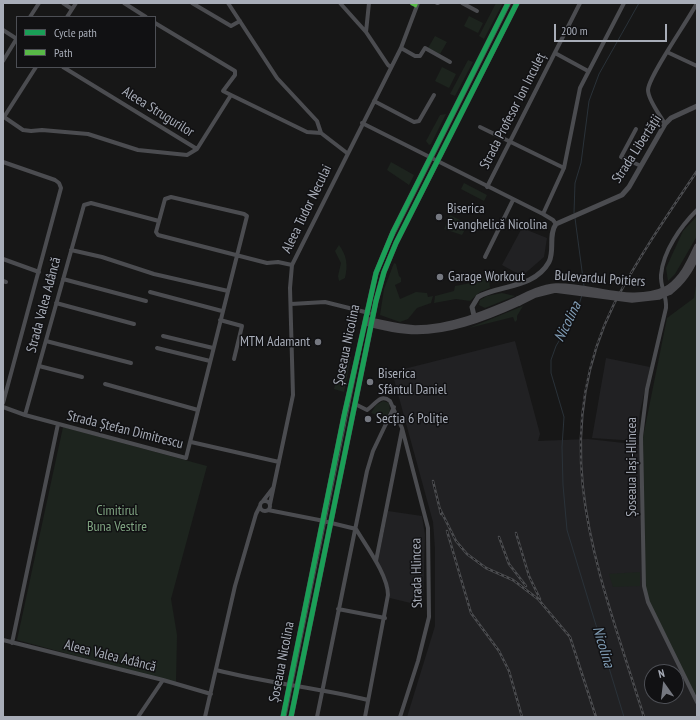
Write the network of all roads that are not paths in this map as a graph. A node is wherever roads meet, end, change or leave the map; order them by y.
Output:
1 (39, 3) edge
2 (63, 3) edge
3 (76, 3) edge
4 (124, 3) edge
5 (192, 3) edge
6 (228, 3) edge
7 (340, 3) edge
8 (369, 3) edge
9 (418, 3) edge
10 (462, 3) edge
11 (508, 3) edge
12 (517, 3) edge
13 (580, 3) edge
14 (624, 3) edge
15 (697, 3) edge
16 (72, 9) junction
17 (477, 11) dead end
18 (695, 11) edge
19 (31, 16) edge
20 (68, 16) edge
21 (144, 16) edge
22 (240, 21) junction
23 (156, 24) edge
24 (3, 30) edge
25 (366, 32) junction
26 (16, 38) edge
27 (16, 41) edge
28 (401, 48) junction
29 (667, 52) junction
30 (555, 53) junction
31 (3, 61) edge
32 (450, 62) dead end
33 (697, 66) edge
34 (391, 67) junction
35 (35, 68) edge
36 (65, 68) edge
37 (588, 71) junction
38 (231, 94) junction
39 (434, 95) dead end
40 (374, 101) junction
41 (697, 106) edge
42 (362, 123) junction
43 (665, 124) junction
44 (480, 127) dead end
45 (636, 129) dead end
46 (321, 133) junction
47 (509, 142) junction
48 (197, 149) junction
49 (347, 153) junction
50 (430, 158) junction
51 (437, 161) junction
52 (3, 162) edge
53 (641, 166) junction
54 (564, 168) junction
55 (487, 187) junction
56 (513, 200) junction
57 (697, 210) edge
58 (543, 214) junction
59 (159, 221) junction
60 (556, 224) junction
61 (697, 246) edge
62 (70, 250) junction
63 (239, 255) junction
64 (697, 256) edge
65 (485, 257) dead end
66 (3, 259) edge
67 (292, 265) junction
68 (38, 272) junction
69 (63, 279) junction
70 (669, 290) junction
71 (228, 291) junction
72 (150, 292) dead end
73 (146, 301) dead end
74 (56, 303) junction
75 (291, 304) junction
76 (222, 311) junction
77 (366, 312) junction
78 (374, 313) junction
79 (475, 318) junction
80 (220, 320) junction
81 (364, 321) junction
82 (372, 323) junction
83 (134, 324) dead end
84 (163, 336) dead end
85 (46, 341) junction
86 (157, 348) dead end
87 (213, 348) junction
88 (234, 359) dead end
89 (210, 361) junction
90 (131, 362) dead end
91 (39, 366) junction
92 (82, 377) dead end
93 (105, 384) dead end
94 (3, 403) edge
95 (355, 404) junction
96 (3, 407) edge
97 (394, 407) junction
98 (198, 410) junction
99 (25, 415) junction
100 (58, 424) junction
101 (402, 428) junction
102 (191, 442) junction
103 (279, 462) junction
104 (274, 487) junction
105 (263, 501) junction
106 (260, 506) junction
107 (268, 508) junction
108 (255, 518) junction
109 (323, 521) junction
110 (330, 523) junction
111 (356, 529) junction
112 (376, 561) junction
113 (338, 609) junction
114 (385, 618) junction
115 (3, 640) edge
116 (12, 643) junction
117 (216, 670) junction
118 (163, 680) junction
119 (289, 685) junction
120 (297, 686) junction
121 (323, 689) junction
122 (211, 694) junction
123 (368, 700) junction
124 (697, 702) edge
125 (138, 717) edge
126 (205, 717) edge
127 (283, 717) edge
128 (291, 717) edge
129 (316, 717) edge
130 (365, 717) edge
131 (400, 717) edge

1 - 19 street
2 - 16 street
3 - 16 street
4 - 21 street
5 - 22 street
6 - 22 street
7 - 25 street
8 - 25 street
9 - 28 street, Aleea Tudor Neculai
10 - 17 street
11 - 50 main road, Șoseaua Nicolina
12 - 51 main road, Șoseaua Nicolina
13 - 30 street, Strada Profesor Ion Inculeț
14 - 37 street
15 - 18 street
16 - 20 street
18 - 29 street
22 - 46 street
23 - 38 street
24 - 26 street
25 - 34 street
27 - 31 street
28 - 32 street
28 - 34 street, Aleea Tudor Neculai
29 - 33 street
29 - 43 street
30 - 37 street
30 - 47 street, Strada Profesor Ion Inculeț
34 - 40 street, Aleea Tudor Neculai
35 - 48 street
36 - 48 street, Aleea Strugurilor
37 - 54 street
38 - 46 street
38 - 48 street, Aleea Strugurilor
39 - 40 street
40 - 42 street, Aleea Tudor Neculai
41 - 43 street, Strada Libertății
42 - 49 street, Aleea Tudor Neculai
42 - 50 street
43 - 53 street, Strada Libertății
44 - 47 street
45 - 53 street
46 - 49 street
47 - 54 street
47 - 55 street, Strada Profesor Ion Inculeț
49 - 67 street, Aleea Tudor Neculai
50 - 51 street
50 - 77 main road, Șoseaua Nicolina
51 - 55 street
51 - 78 main road, Șoseaua Nicolina
52 - 68 street
53 - 60 street, Strada Libertății
54 - 58 street
55 - 56 street
56 - 58 street
56 - 65 street
57 - 124 street, Șoseaua Iași-Hlincea
58 - 60 street
59 - 62 street, Strada Valea Adâncă
59 - 63 street
59 - 63 street
60 - 79 street
61 - 70 main road, Bulevardul Poitiers
62 - 69 street, Strada Valea Adâncă
62 - 71 street
63 - 67 street
63 - 71 street
64 - 70 main road, Bulevardul Poitiers
66 - 68 street
67 - 75 street, Aleea Tudor Neculai
68 - 94 street
69 - 73 street
69 - 74 street, Strada Valea Adâncă
70 - 79 main road, Bulevardul Poitiers, bridge
71 - 76 street
72 - 76 street
74 - 83 street
74 - 85 street, Strada Valea Adâncă
75 - 77 street
75 - 103 street, Aleea Tudor Neculai
76 - 80 street
77 - 78 street
77 - 81 main road, Șoseaua Nicolina
78 - 82 main road, Șoseaua Nicolina
79 - 82 main road, Bulevardul Poitiers
80 - 87 street
80 - 88 street
81 - 82 main road, Bulevardul Poitiers
81 - 109 main road, Șoseaua Nicolina
82 - 95 main road, Șoseaua Nicolina
84 - 87 street
85 - 90 street
85 - 91 street, Strada Valea Adâncă
86 - 89 street
87 - 89 street
89 - 98 street
91 - 92 street
91 - 99 street, Strada Valea Adâncă
93 - 98 street
95 - 97 street
95 - 110 main road, Șoseaua Nicolina
96 - 99 street, Strada Ștefan Dimitrescu
97 - 101 street, Strada Hlincea
97 - 111 street
98 - 102 street
99 - 100 street, Strada Ștefan Dimitrescu
100 - 102 street, Strada Ștefan Dimitrescu
100 - 116 street
101 - 112 street
101 - 131 street, Strada Hlincea
102 - 103 street, Strada Ștefan Dimitrescu
103 - 104 street, Aleea Tudor Neculai
104 - 105 street, Aleea Tudor Neculai
104 - 107 street, Aleea Tudor Neculai
105 - 106 street, Aleea Tudor Neculai
105 - 107 street
106 - 107 street
106 - 108 street, Aleea Tudor Neculai
107 - 108 street
107 - 109 street
108 - 117 street, Aleea Tudor Neculai
109 - 110 street
109 - 119 main road, Șoseaua Nicolina
110 - 111 street
110 - 120 main road, Șoseaua Nicolina
111 - 112 street
111 - 113 street
112 - 114 street
113 - 114 street
113 - 121 street
114 - 123 street
115 - 116 street, Aleea Valea Adâncă
116 - 118 street, Aleea Valea Adâncă
117 - 119 street
117 - 122 street, Aleea Tudor Neculai
118 - 122 street, Aleea Valea Adâncă
118 - 125 street
119 - 120 street
119 - 127 main road, Șoseaua Nicolina
120 - 121 street
120 - 128 main road, Șoseaua Nicolina
121 - 123 street
121 - 129 street
122 - 126 street, Aleea Tudor Neculai
123 - 130 street

